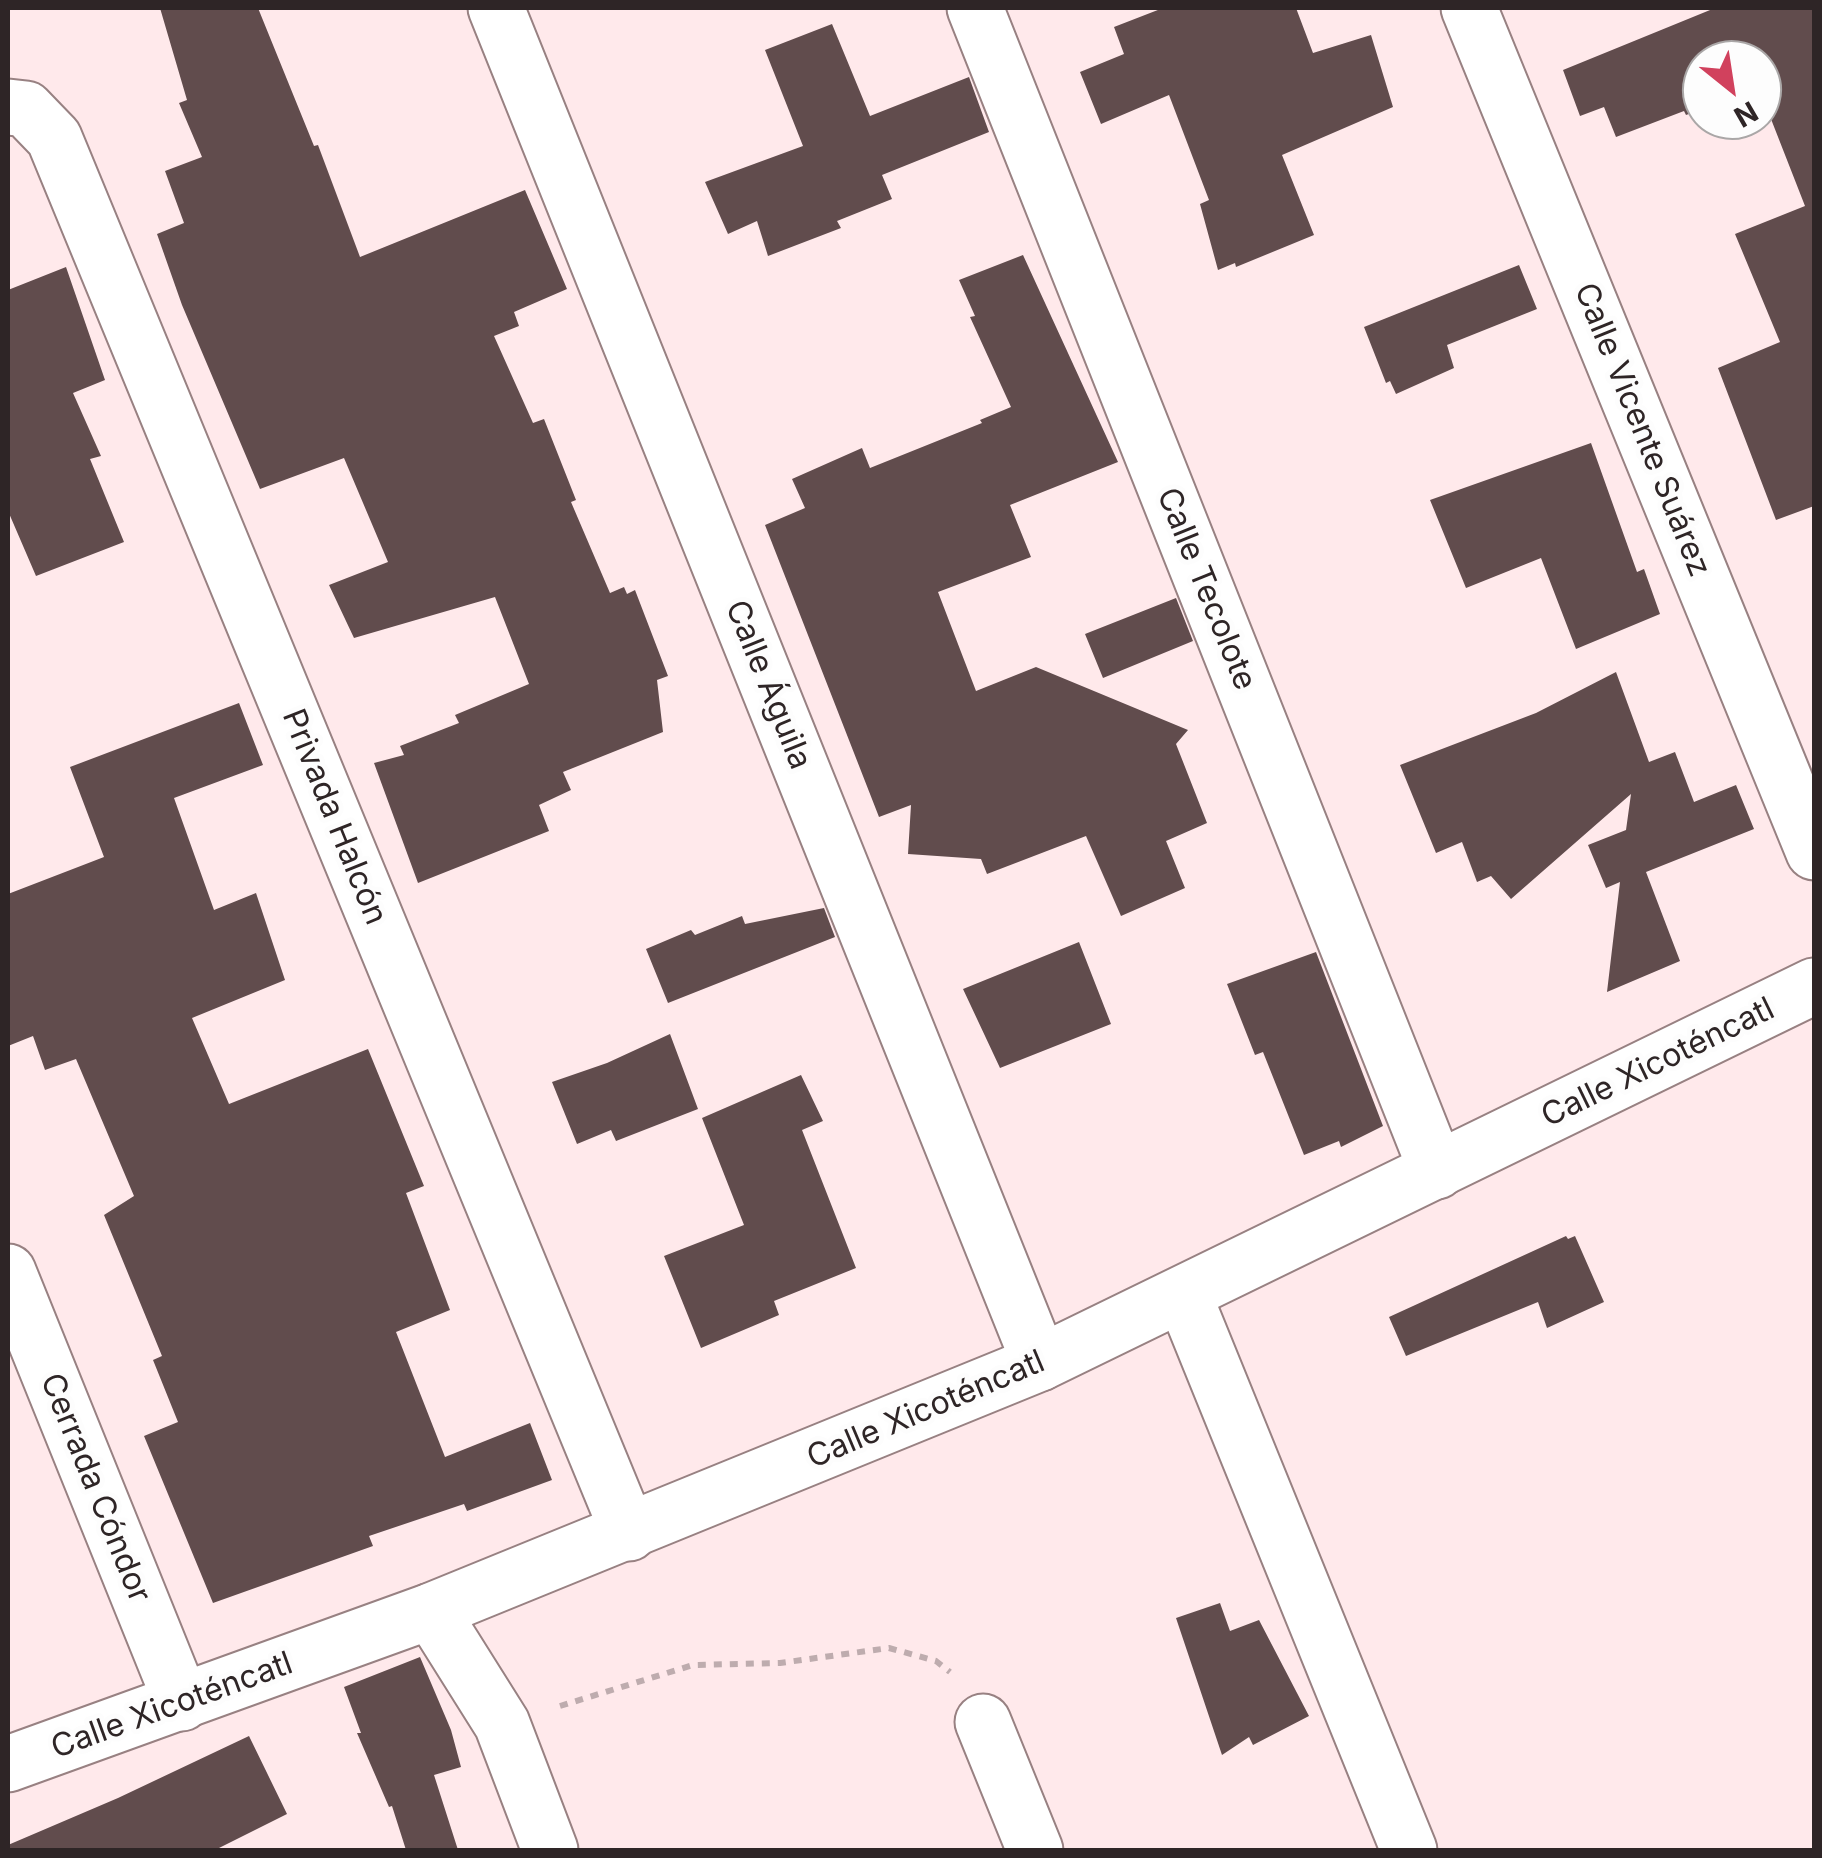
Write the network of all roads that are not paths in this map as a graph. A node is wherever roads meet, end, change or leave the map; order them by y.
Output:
1 (496, 8) edge
2 (976, 8) edge
3 (1469, 8) edge
4 (17, 108) edge
5 (1814, 852) edge
6 (1814, 986) edge
7 (1437, 1171) junction
8 (8, 1272) edge
9 (1184, 1296) junction
10 (1040, 1363) junction
11 (629, 1533) junction
12 (431, 1611) junction
13 (182, 1704) junction
14 (983, 1722) road end
15 (8, 1764) edge
16 (550, 1850) edge
17 (1035, 1850) edge
18 (1408, 1850) edge

1 - 10 street, Calle Águila
2 - 7 street, Calle Tecolote
3 - 5 street, Calle Vicente Suárez
4 - 11 street, Privada Halcón
6 - 7 street, Calle Xicoténcatl
7 - 9 street, Calle Xicoténcatl
8 - 13 street, Cerrada Cóndor
9 - 10 street, Calle Xicoténcatl
9 - 18 street
10 - 11 street, Calle Xicoténcatl
11 - 12 street, Calle Xicoténcatl
12 - 13 street, Calle Xicoténcatl
12 - 16 street
13 - 15 street, Calle Xicoténcatl
14 - 17 street

